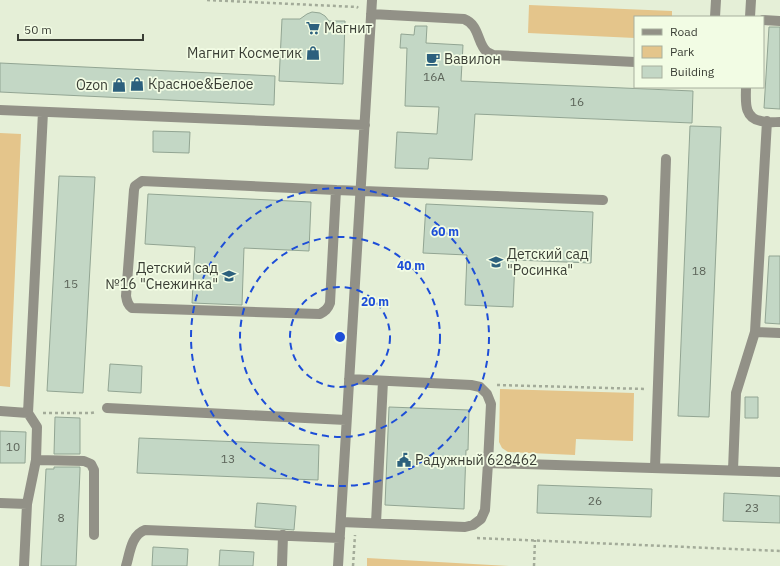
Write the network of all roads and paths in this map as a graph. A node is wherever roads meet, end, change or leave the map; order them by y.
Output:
1 (207, 0) edge
2 (372, 0) edge
3 (716, 0) edge
4 (751, 0) edge
5 (371, 14) junction
6 (715, 16) edge
7 (750, 16) edge
8 (764, 20) edge
9 (780, 21) edge
10 (634, 62) edge
11 (746, 88) edge
12 (0, 110) edge
13 (43, 112) junction
14 (767, 122) junction
15 (780, 122) edge
16 (365, 125) junction
17 (666, 159) dead end
18 (336, 190) junction
19 (361, 191) junction
20 (604, 200) dead end
21 (755, 332) junction
22 (780, 333) edge
23 (349, 379) junction
24 (383, 380) junction
25 (494, 385) dead end
26 (658, 390) junction
27 (107, 408) joint
28 (0, 411) edge
29 (28, 413) junction
30 (346, 420) junction
31 (36, 460) junction
32 (488, 463) junction
33 (655, 468) junction
34 (733, 470) junction
35 (780, 472) edge
36 (0, 504) edge
37 (27, 504) junction
38 (341, 522) junction
39 (376, 523) junction
40 (94, 535) dead end
41 (283, 535) junction
42 (340, 538) junction
43 (472, 538) dead end
44 (535, 540) junction
45 (780, 550) edge
46 (24, 566) edge
47 (126, 566) edge
48 (282, 566) edge
49 (338, 566) edge
50 (534, 566) edge

1 - 5 path
2 - 5 lane
3 - 6 lane
4 - 7 lane
5 - 10 lane
5 - 16 lane
8 - 9 lane
11 - 14 lane
12 - 13 lane
13 - 16 lane
13 - 29 lane
14 - 15 lane
14 - 21 lane
16 - 19 lane
17 - 26 lane
18 - 18 lane
18 - 19 lane
19 - 20 lane
19 - 23 lane
21 - 22 lane
21 - 34 lane
23 - 24 lane
23 - 30 lane
24 - 32 lane
24 - 39 lane
25 - 26 path
26 - 33 lane
27 - 29 path
27 - 30 lane
28 - 29 lane
29 - 31 lane
30 - 38 lane
31 - 37 lane
31 - 40 lane
32 - 33 lane
32 - 39 lane
33 - 34 lane
34 - 35 lane
36 - 37 lane
37 - 46 lane
38 - 39 lane
38 - 42 lane
41 - 42 lane
41 - 47 lane
41 - 48 lane
42 - 49 lane
43 - 44 path
44 - 45 path
44 - 50 path

